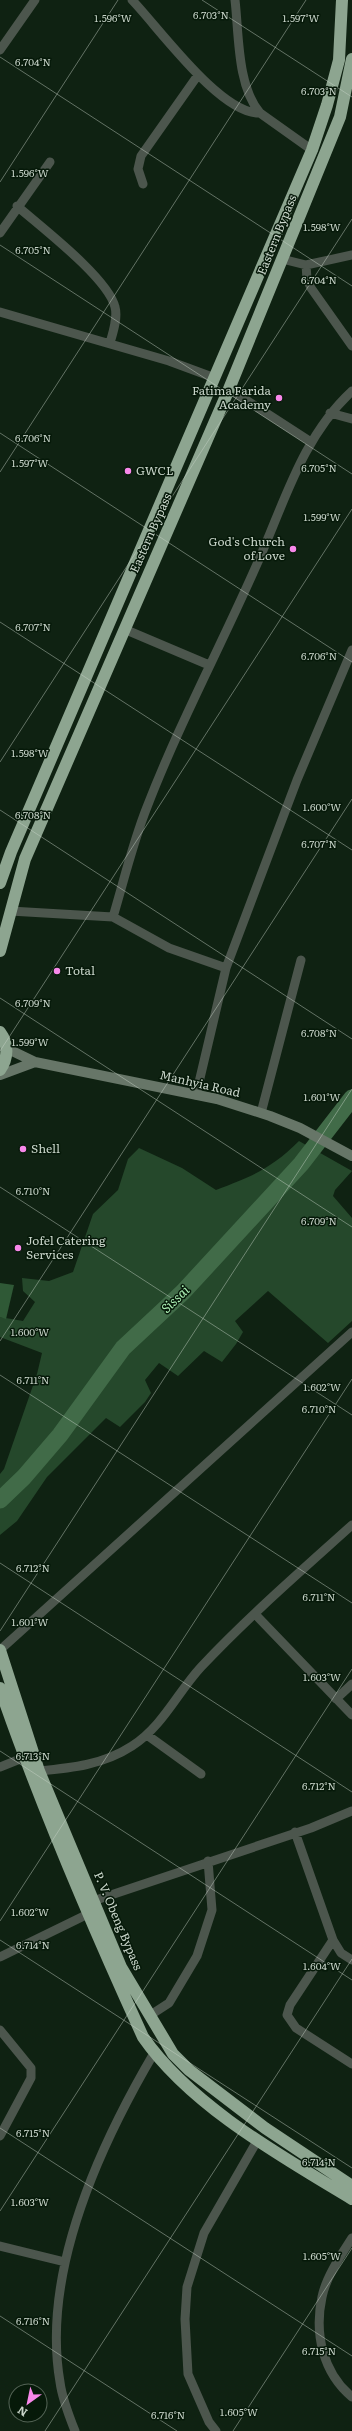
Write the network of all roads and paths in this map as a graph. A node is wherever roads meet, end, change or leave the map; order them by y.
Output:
1 (35, 0) edge
2 (132, 0) edge
3 (235, 0) edge
4 (342, 0) edge
5 (0, 50) edge
6 (352, 59) edge
7 (198, 75) junction
8 (260, 113) junction
9 (312, 150) junction
10 (50, 162) dead end
11 (143, 184) dead end
12 (17, 206) junction
13 (0, 233) edge
14 (352, 255) edge
15 (282, 259) junction
16 (306, 265) junction
17 (0, 312) edge
18 (110, 343) junction
19 (352, 346) edge
20 (215, 378) junction
21 (229, 389) junction
22 (352, 391) edge
23 (330, 413) junction
24 (352, 419) edge
25 (311, 442) junction
26 (124, 629) junction
27 (352, 650) edge
28 (209, 665) junction
29 (0, 882) edge
30 (10, 911) junction
31 (113, 916) junction
32 (0, 951) edge
33 (301, 960) dead end
34 (226, 968) junction
35 (0, 1031) edge
36 (6, 1048) junction
37 (35, 1062) junction
38 (0, 1070) edge
39 (0, 1075) edge
40 (196, 1095) junction
41 (262, 1113) junction
42 (352, 1156) edge
43 (352, 1332) edge
44 (352, 1525) edge
45 (255, 1614) junction
46 (0, 1650) edge
47 (352, 1684) edge
48 (0, 1688) edge
49 (336, 1699) junction
50 (352, 1715) edge
51 (147, 1735) junction
52 (28, 1755) junction
53 (0, 1767) edge
54 (39, 1771) junction
55 (201, 1774) dead end
56 (352, 1811) edge
57 (295, 1832) junction
58 (208, 1861) junction
59 (93, 1900) junction
60 (88, 1914) junction
61 (333, 1940) junction
62 (0, 1957) edge
63 (352, 1960) edge
64 (149, 2016) junction
65 (0, 2030) edge
66 (154, 2053) junction
67 (352, 2064) edge
68 (0, 2136) edge
69 (257, 2141) junction
70 (352, 2186) edge
71 (352, 2199) edge
72 (352, 2238) edge
73 (0, 2246) edge
74 (65, 2262) junction
75 (352, 2397) edge
76 (75, 2431) edge
77 (216, 2431) edge

1 - 5 street
2 - 7 street
3 - 8 street
4 - 9 highway, Eastern Bypass
6 - 15 highway, Eastern Bypass
7 - 8 street
7 - 11 street
8 - 9 street
9 - 20 highway, Eastern Bypass
10 - 12 street
12 - 13 street
12 - 18 street
14 - 16 street
15 - 16 street
15 - 21 highway, Eastern Bypass
16 - 19 street
17 - 18 street
18 - 20 street
20 - 29 highway, Eastern Bypass
21 - 25 street
21 - 26 highway, Eastern Bypass
22 - 23 street
23 - 24 street
23 - 25 street
25 - 28 street
26 - 28 street
26 - 30 highway, Eastern Bypass
27 - 34 street
28 - 31 street
30 - 31 street
30 - 32 highway, Eastern Bypass
31 - 34 street
33 - 41 street
34 - 40 street
35 - 36 highway
36 - 37 main road, Manhyia Road
36 - 38 highway
37 - 39 main road
37 - 40 main road, Manhyia Road
40 - 41 main road, Manhyia Road
41 - 42 main road, Manhyia Road
43 - 46 street
44 - 45 street
45 - 49 street
45 - 51 street
46 - 52 highway, P. V. Obeng Bypass
47 - 49 street
48 - 52 highway, P. V. Obeng Bypass
49 - 50 street
51 - 54 street
51 - 55 street
52 - 53 street
52 - 54 highway, P. V. Obeng Bypass
52 - 60 highway, P. V. Obeng Bypass
54 - 59 highway, P. V. Obeng Bypass
56 - 57 street
57 - 58 street
57 - 61 street
58 - 59 street
58 - 64 street
59 - 64 highway, P. V. Obeng Bypass
60 - 62 street
60 - 66 highway, P. V. Obeng Bypass
61 - 63 street
61 - 67 street
64 - 70 highway, P. V. Obeng Bypass
65 - 68 street
66 - 69 highway, P. V. Obeng Bypass
66 - 74 street
69 - 71 highway, P. V. Obeng Bypass
69 - 77 street
72 - 75 street
73 - 74 street
74 - 76 street

